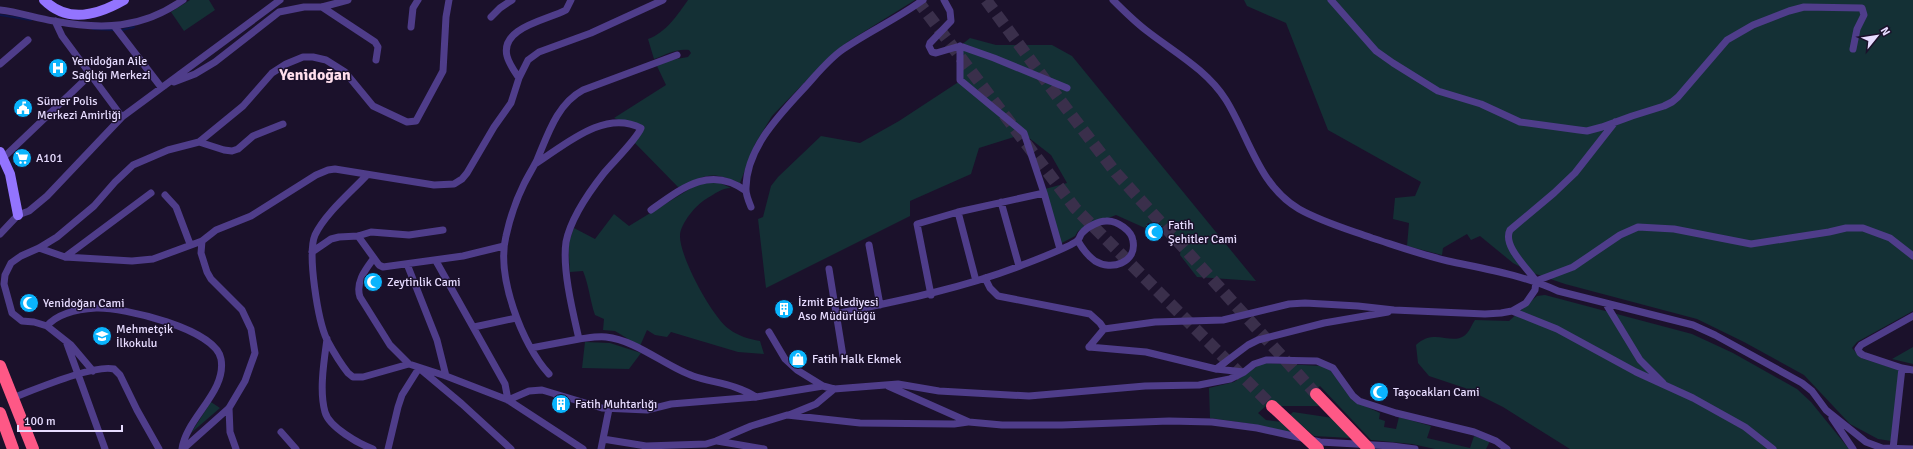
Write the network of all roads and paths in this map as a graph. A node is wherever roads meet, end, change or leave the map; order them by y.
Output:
1 (44, 0) edge
2 (124, 0) edge
3 (183, 0) edge
4 (280, 0) edge
5 (348, 0) edge
6 (418, 0) edge
7 (449, 0) edge
8 (512, 0) edge
9 (571, 0) edge
10 (663, 0) edge
11 (923, 0) edge
12 (944, 0) edge
13 (1113, 0) edge
14 (1331, 0) edge
15 (322, 7) junction
16 (0, 10) edge
17 (491, 17) dead end
18 (59, 19) junction
19 (115, 27) junction
20 (411, 27) dead end
21 (28, 40) dead end
22 (960, 46) junction
23 (1853, 50) dead end
24 (677, 55) dead end
25 (376, 60) dead end
26 (0, 64) edge
27 (90, 75) junction
28 (519, 78) junction
29 (161, 87) junction
30 (1067, 88) dead end
31 (122, 117) junction
32 (1615, 122) junction
33 (283, 124) dead end
34 (199, 142) junction
35 (2, 155) edge
36 (535, 164) junction
37 (366, 176) junction
38 (746, 191) junction
39 (151, 193) dead end
40 (1044, 193) junction
41 (165, 194) dead end
42 (1001, 202) junction
43 (751, 207) dead end
44 (651, 210) dead end
45 (958, 212) junction
46 (18, 214) junction
47 (443, 230) dead end
48 (0, 234) edge
49 (358, 236) junction
50 (202, 241) junction
51 (1078, 241) junction
52 (190, 244) junction
53 (869, 245) dead end
54 (504, 246) junction
55 (39, 248) junction
56 (1060, 250) junction
57 (312, 252) junction
58 (1913, 256) edge
59 (65, 257) junction
60 (374, 258) junction
61 (436, 261) junction
62 (407, 264) junction
63 (1019, 266) junction
64 (829, 269) dead end
65 (985, 278) junction
66 (976, 281) junction
67 (1536, 281) junction
68 (931, 294) junction
69 (1606, 304) junction
70 (880, 305) junction
71 (1394, 310) junction
72 (1512, 311) junction
73 (835, 314) junction
74 (1913, 316) edge
75 (516, 318) junction
76 (47, 326) junction
77 (474, 328) junction
78 (1104, 329) junction
79 (769, 332) dead end
80 (65, 339) junction
81 (327, 339) junction
82 (579, 339) junction
83 (531, 348) junction
84 (843, 356) dead end
85 (409, 364) junction
86 (0, 366) edge
87 (419, 368) junction
88 (1902, 368) junction
89 (1216, 369) junction
90 (1913, 370) edge
91 (93, 371) junction
92 (1244, 372) junction
93 (78, 374) junction
94 (549, 374) dead end
95 (446, 376) junction
96 (0, 378) edge
97 (886, 385) junction
98 (823, 386) junction
99 (1668, 387) junction
100 (834, 389) junction
101 (1316, 394) tunnel mouth
102 (756, 397) junction
103 (12, 398) junction
104 (508, 400) junction
105 (1272, 406) tunnel mouth
106 (229, 408) junction
107 (609, 409) junction
108 (1826, 410) junction
109 (0, 413) edge
110 (787, 415) junction
111 (969, 422) junction
112 (0, 431) edge
113 (281, 432) dead end
114 (603, 439) junction
115 (716, 441) junction
116 (369, 448) edge
117 (6, 449) edge
118 (13, 449) edge
119 (25, 449) edge
120 (33, 449) edge
121 (105, 449) edge
122 (159, 449) edge
123 (183, 449) edge
124 (236, 449) edge
125 (296, 449) edge
126 (388, 449) edge
127 (511, 449) edge
128 (583, 449) edge
129 (601, 449) edge
130 (764, 449) edge
131 (1318, 449) edge
132 (1369, 449) edge
133 (1415, 449) edge
134 (1507, 449) edge
135 (1773, 449) edge
136 (1853, 449) edge
137 (1893, 449) edge
138 (1913, 449) edge

1 - 18 street
2 - 18 street
3 - 19 street
4 - 29 street
5 - 15 street
6 - 20 street
7 - 34 street
8 - 17 street
9 - 28 street
10 - 28 street
11 - 38 street
12 - 22 street
13 - 67 street
14 - 32 street
15 - 25 street
15 - 29 street
16 - 18 street
18 - 19 street
18 - 27 street
19 - 29 street
21 - 26 street
22 - 30 street
22 - 40 street
23 - 32 street
24 - 36 street
27 - 31 street
27 - 35 street
28 - 37 street
29 - 31 street
31 - 46 street
32 - 67 street
33 - 34 street
34 - 55 street
35 - 46 street
36 - 54 street
36 - 82 street
37 - 50 street
37 - 57 street
38 - 43 street
38 - 44 street
39 - 59 street
40 - 42 street
40 - 56 street
41 - 52 street
42 - 45 street
42 - 63 street
45 - 66 street
45 - 68 street
46 - 48 street
47 - 49 street
49 - 57 street
49 - 60 street
50 - 52 street
50 - 106 street
51 - 51 street
51 - 56 street
52 - 59 street
53 - 70 street
54 - 61 street
54 - 75 street
55 - 59 street
55 - 76 street
56 - 63 street
57 - 81 street
58 - 67 street
60 - 62 street
60 - 85 street
61 - 62 street
61 - 77 street
62 - 95 street
63 - 65 street
64 - 73 street
65 - 66 street
65 - 78 street
66 - 68 street
67 - 69 street
67 - 72 street
68 - 70 street
69 - 99 street
69 - 108 street
70 - 73 street
71 - 72 street
71 - 78 street
71 - 89 street
72 - 99 street
73 - 84 street
74 - 88 street
75 - 77 street
75 - 83 street
76 - 80 street
76 - 123 street
77 - 104 street
78 - 89 street
79 - 98 street
80 - 91 street
80 - 93 street
81 - 85 street
81 - 116 street
82 - 83 street
82 - 102 street
83 - 94 street
85 - 87 street
86 - 103 highway
87 - 95 street
87 - 126 street
87 - 127 street
88 - 90 street
88 - 137 street
89 - 92 street
91 - 93 street
91 - 122 street
92 - 97 street
92 - 134 street
93 - 103 street
93 - 121 street
95 - 104 street
96 - 119 highway
97 - 100 street
97 - 111 street
98 - 100 street
98 - 102 street
99 - 135 street
100 - 110 street
101 - 132 highway, bridge
102 - 107 street
103 - 120 highway
104 - 107 street
104 - 128 street
105 - 131 highway, bridge
106 - 123 street
106 - 124 street
107 - 114 street
108 - 136 street
108 - 137 street
109 - 118 highway
110 - 111 street
110 - 115 street
111 - 133 street
112 - 117 highway
113 - 125 street
114 - 115 street
114 - 129 street
115 - 130 street
137 - 138 street

